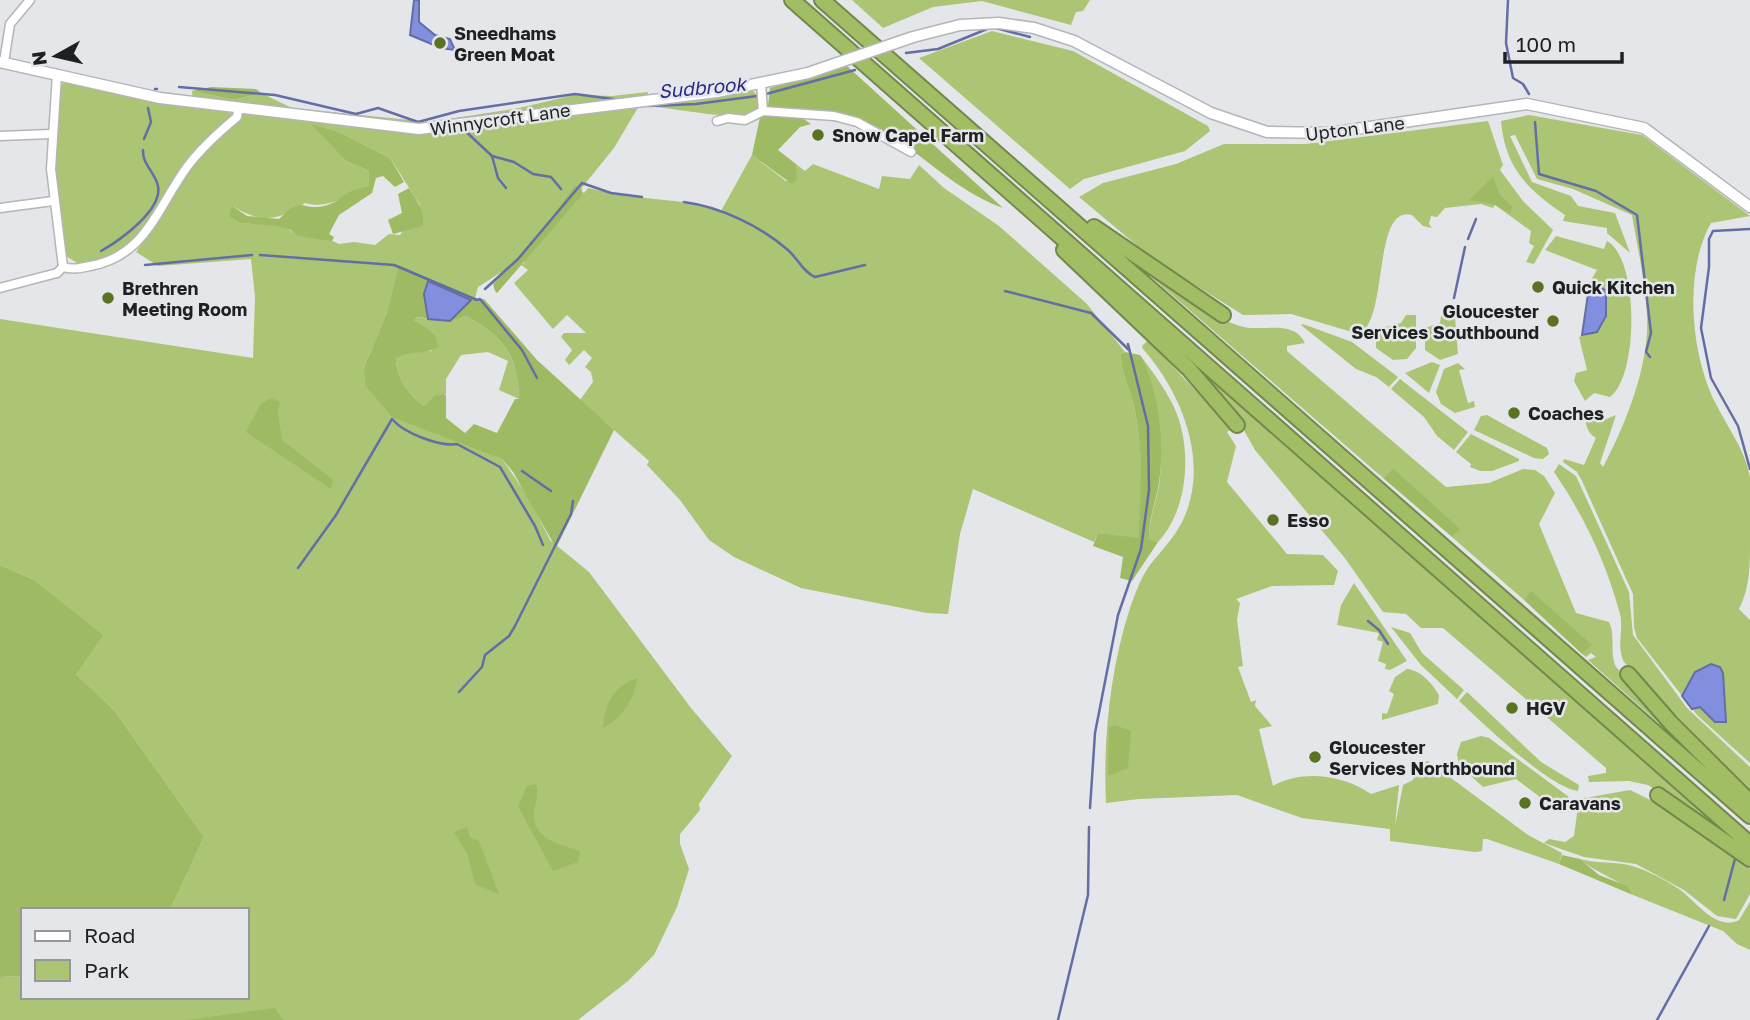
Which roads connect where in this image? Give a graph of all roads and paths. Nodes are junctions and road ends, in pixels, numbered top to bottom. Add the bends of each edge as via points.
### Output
1 (30, 0) edge
2 (792, 0) edge
3 (822, 0) edge
4 (913, 37) joint
5 (2, 62) edge
6 (57, 74) junction
7 (761, 84) junction
8 (239, 107) junction
9 (763, 111) junction
10 (718, 121) dead end
11 (51, 134) junction
12 (0, 136) edge
13 (911, 152) dead end
14 (1035, 187) junction
15 (53, 201) junction
16 (1023, 202) junction
17 (1750, 207) edge
18 (0, 208) edge
19 (63, 267) junction
20 (0, 288) edge
21 (1223, 315) dead end
22 (1237, 425) dead end
23 (1628, 674) dead end
24 (1657, 795) dead end
25 (1750, 802) edge
26 (1750, 816) edge
27 (1750, 844) edge
28 (1750, 859) edge

1 - 5 street via 9,24
2 - 16 highway
3 - 14 highway
4 - 7 street, Winnycroft Lane, bridge
4 - 17 street, Upton Lane via 960,24 1034,27 1074,41 1211,113 1267,132 1328,133 1527,104 1644,128
5 - 6 street, Winnycroft Lane
6 - 8 street, Winnycroft Lane via 160,98
6 - 11 street
7 - 8 street, Winnycroft Lane via 428,129
7 - 9 street
8 - 19 street via 237,117 189,164 126,254 98,265
9 - 10 street via 745,120
9 - 13 street via 845,118
11 - 12 street
11 - 15 street
14 - 21 highway
14 - 26 highway
15 - 18 street
15 - 19 street
16 - 22 highway via 1057,244 1188,369
16 - 27 highway
19 - 20 street
23 - 25 highway
24 - 28 highway

